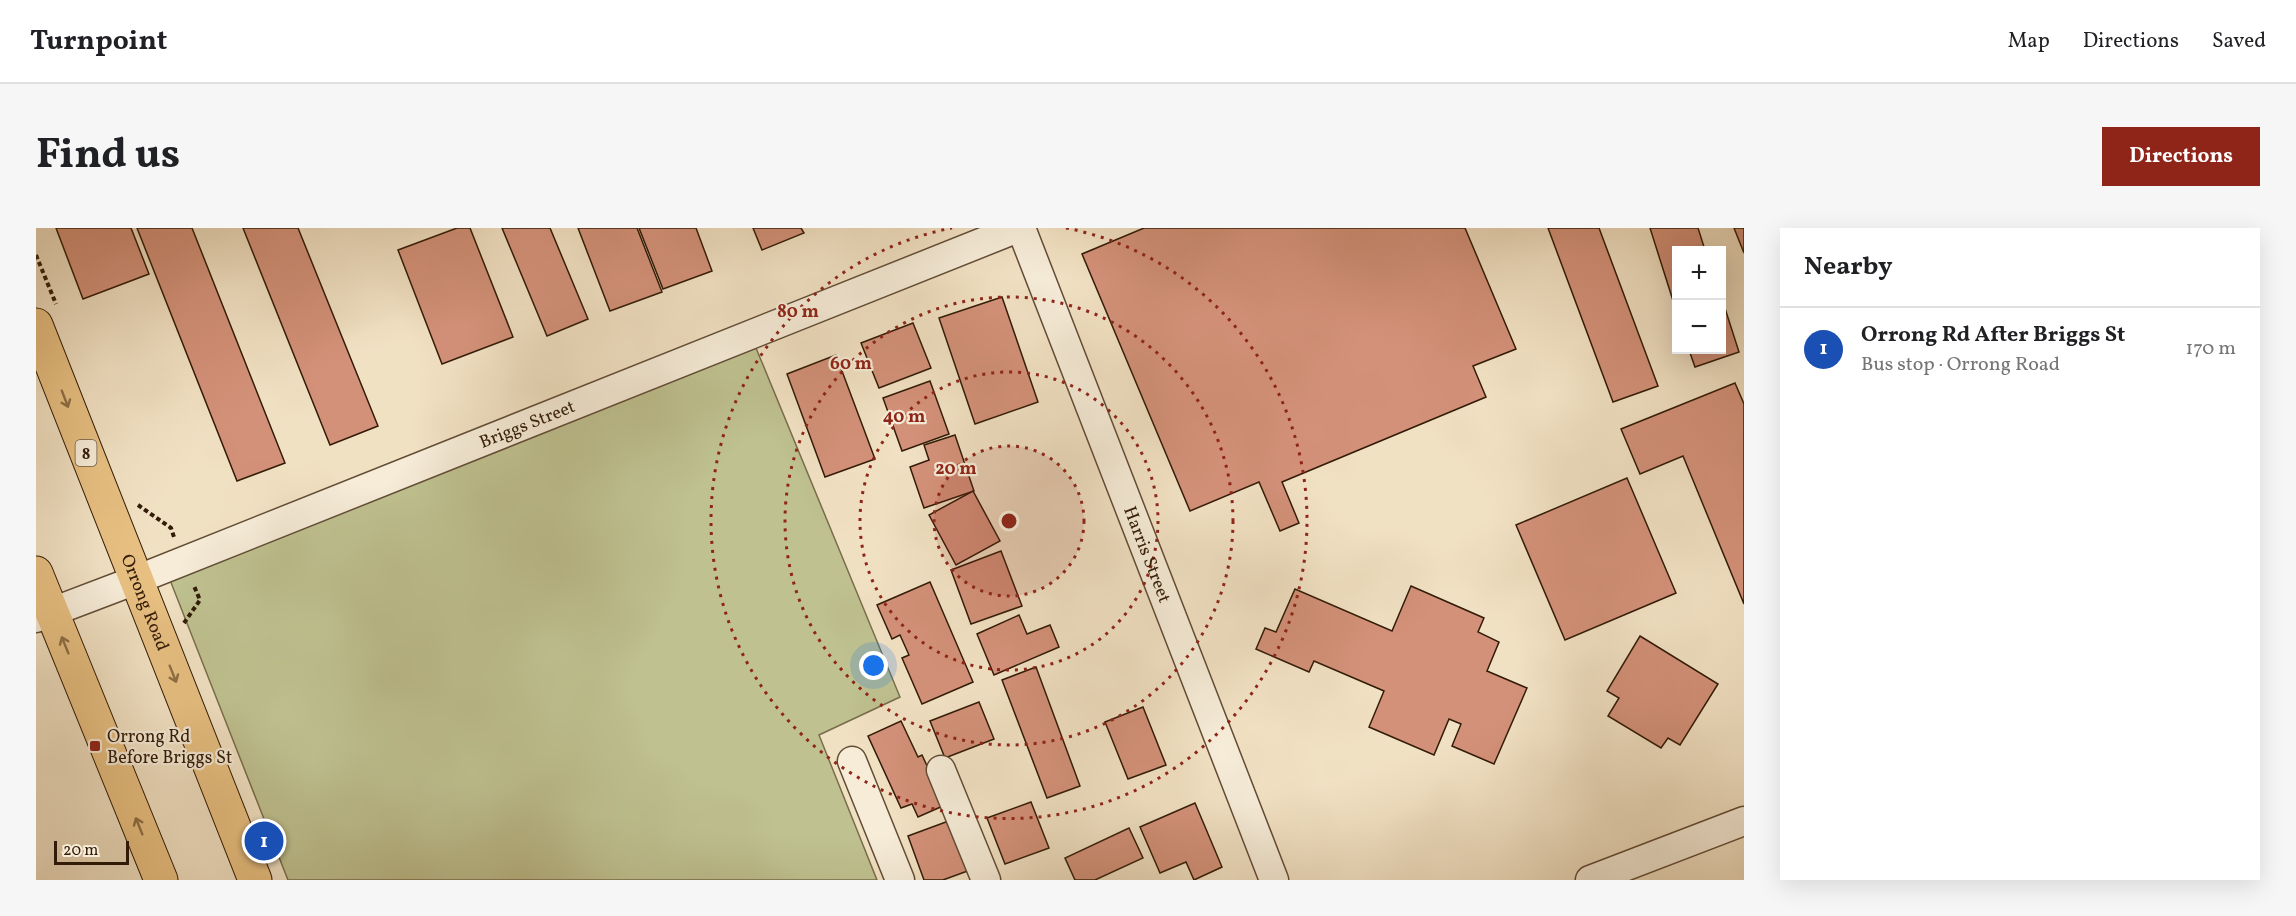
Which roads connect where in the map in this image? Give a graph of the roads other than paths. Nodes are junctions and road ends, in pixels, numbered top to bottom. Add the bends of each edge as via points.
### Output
1 (1020, 228) edge
2 (36, 325) edge
3 (36, 573) edge
4 (136, 580) junction
5 (44, 614) edge
6 (852, 761) dead end
7 (941, 770) dead end
8 (1744, 820) edge
9 (161, 880) edge
10 (255, 880) edge
11 (900, 880) edge
12 (986, 880) edge
13 (1274, 880) edge
14 (1590, 880) edge

1 - 4 street, Briggs Street
1 - 13 street, Harris Street
2 -> 4 highway, Orrong Road / 8
3 - 5 highway
4 - 5 street, Briggs Street
4 -> 10 highway, Orrong Road / 8
9 -> 5 highway
6 - 11 street
7 - 12 street
8 - 14 street

